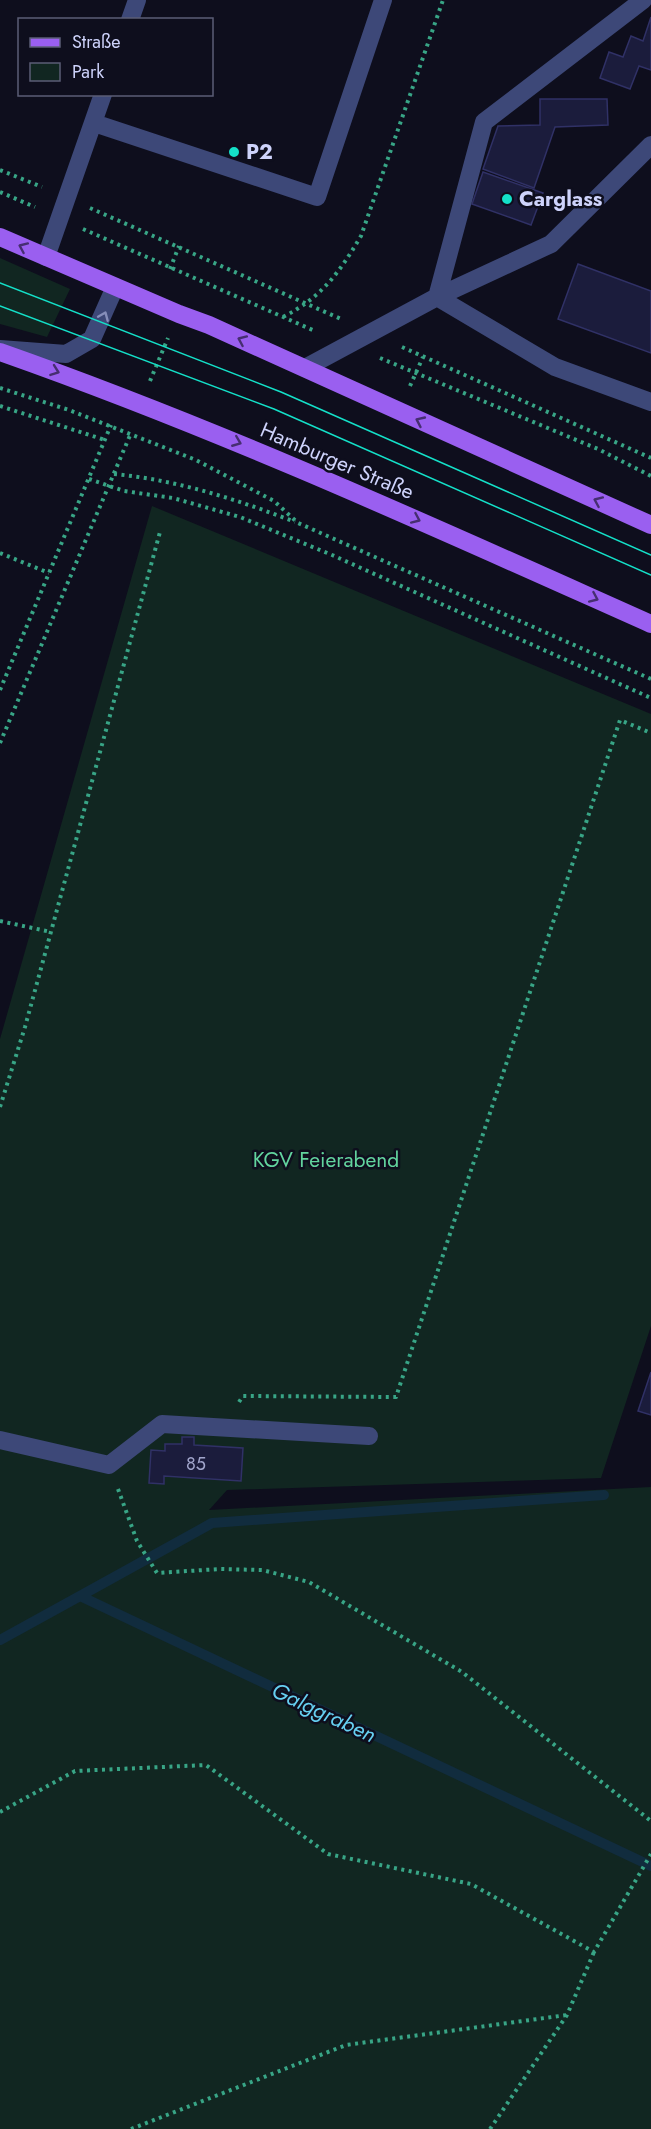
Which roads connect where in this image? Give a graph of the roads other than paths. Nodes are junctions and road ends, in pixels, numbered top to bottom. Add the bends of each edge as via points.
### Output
1 (136, 0) edge
2 (383, 0) edge
3 (643, 0) edge
4 (131, 18) edge
5 (103, 96) edge
6 (94, 123) junction
7 (651, 145) edge
8 (0, 237) edge
9 (46, 257) junction
10 (115, 287) junction
11 (437, 297) junction
12 (0, 350) edge
13 (305, 368) junction
14 (651, 402) edge
15 (651, 525) edge
16 (651, 624) edge
17 (369, 1436) dead end
18 (0, 1440) edge

1 - 4 street
2 - 6 street via 317,197
3 - 11 street via 484,123
5 - 6 street
6 - 9 street
7 - 11 street via 551,244
9 -> 8 main road
9 - 10 main road
12 -> 10 street, Hamburger Straße via 66,354 92,339
13 -> 10 main road
11 - 13 street
11 - 14 street via 555,367
12 -> 16 main road, Hamburger Straße via 294,466
15 -> 13 main road
17 - 18 street via 162,1424 109,1465

